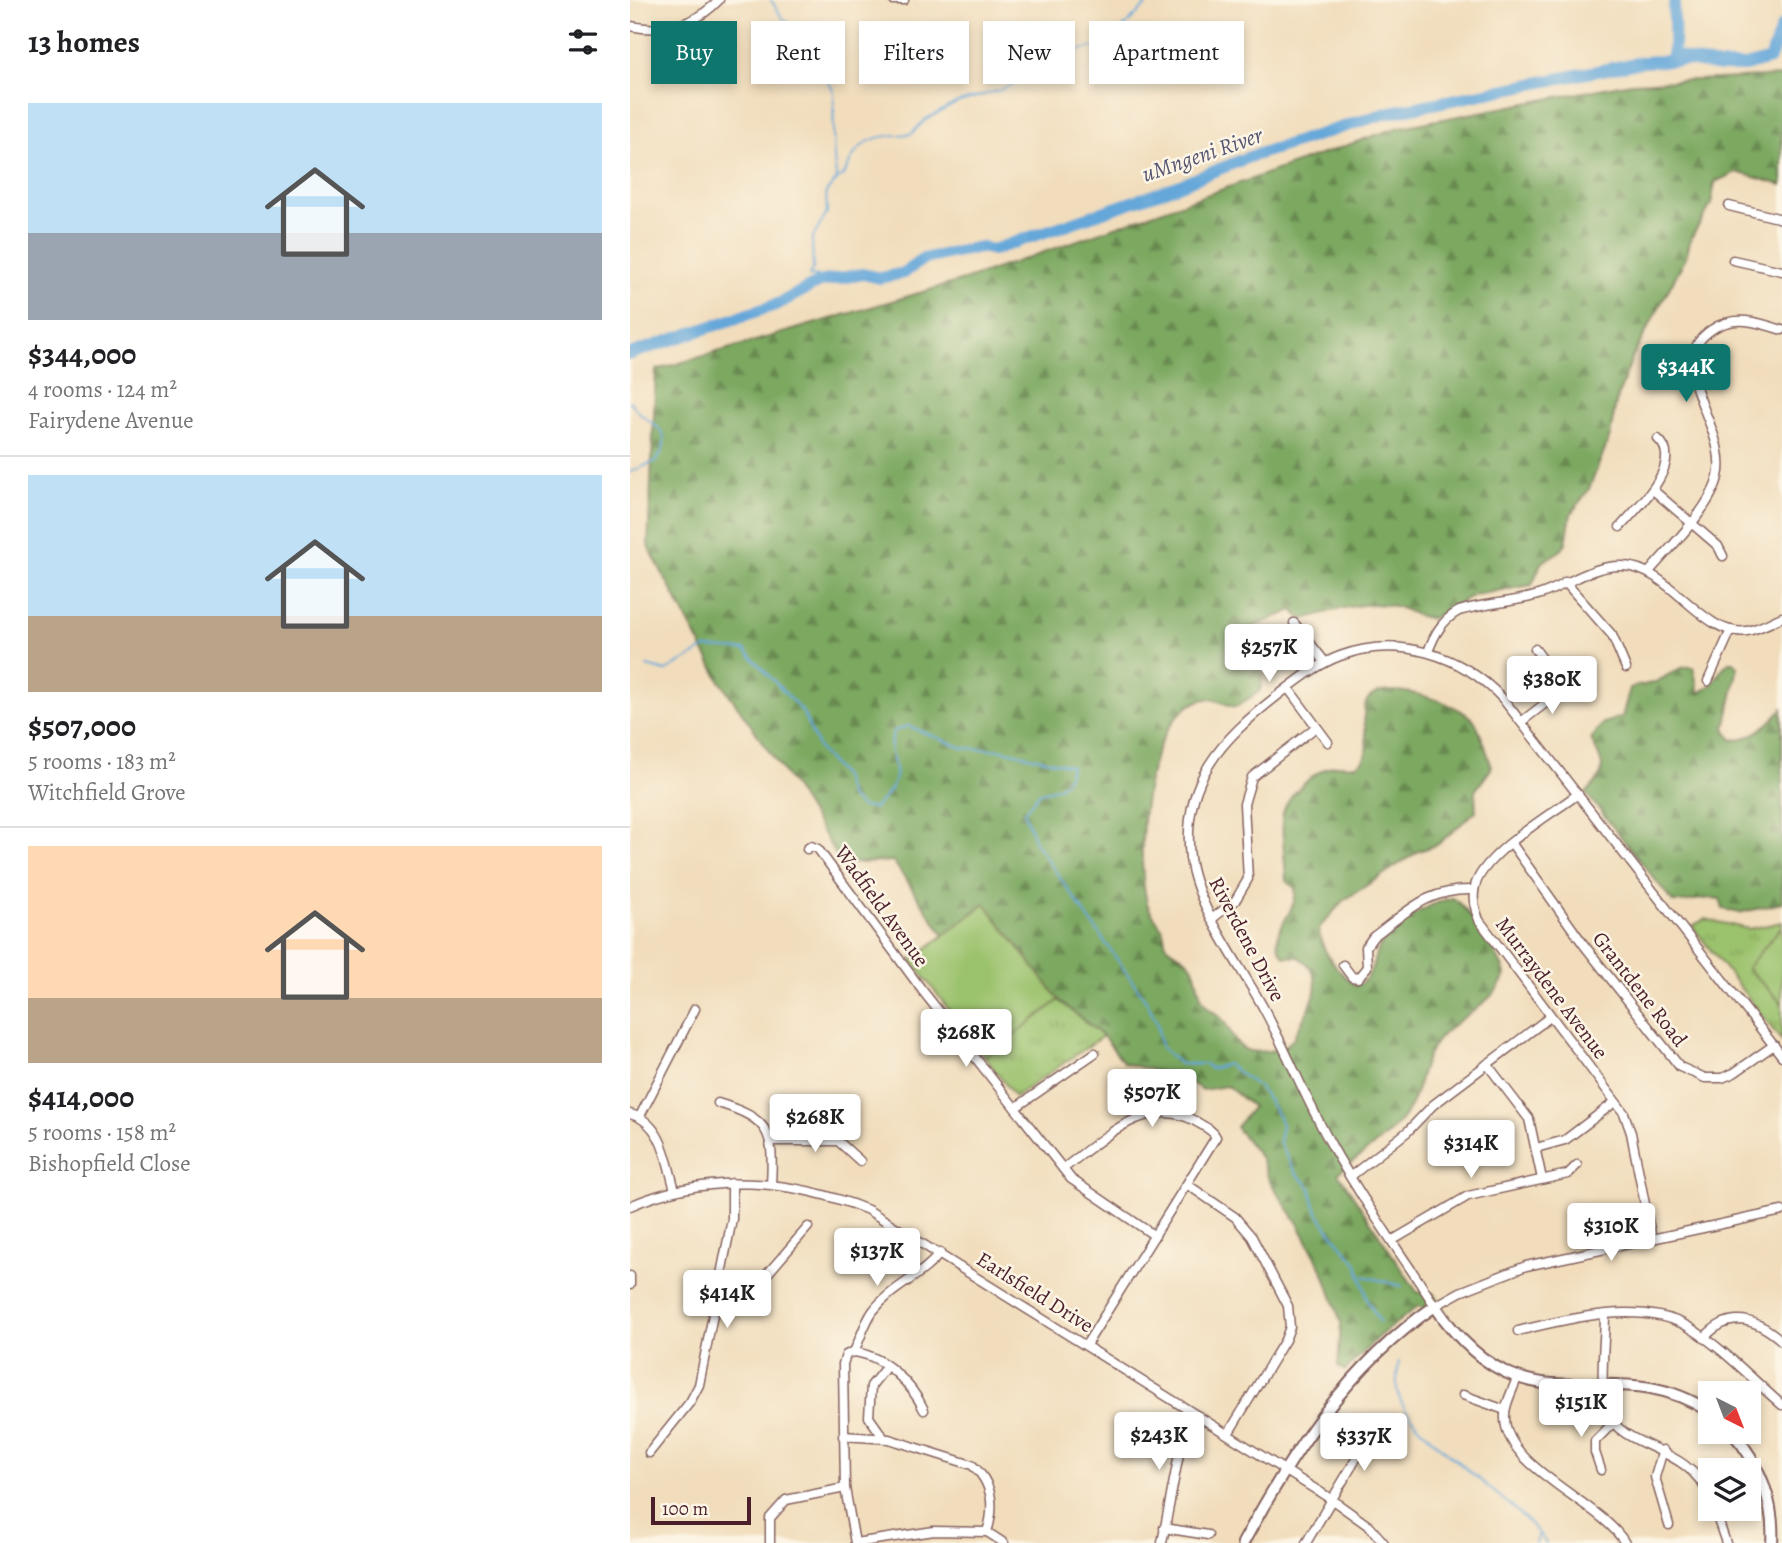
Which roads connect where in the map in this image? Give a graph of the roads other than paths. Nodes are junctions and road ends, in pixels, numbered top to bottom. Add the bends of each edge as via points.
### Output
1 (719, 0) edge
2 (892, 0) edge
3 (904, 0) edge
4 (630, 26) edge
5 (1729, 206) dead end
6 (1782, 219) edge
7 (1733, 260) dead end
8 (1782, 271) edge
9 (1782, 330) edge
10 (1658, 439) dead end
11 (1653, 490) junction
12 (1690, 522) junction
13 (1620, 527) dead end
14 (1723, 556) dead end
15 (1649, 572) junction
16 (1565, 582) junction
17 (1782, 617) edge
18 (1294, 622) dead end
19 (1731, 630) junction
20 (1535, 649) dead end
21 (1428, 652) junction
22 (1325, 662) junction
23 (1626, 668) dead end
24 (1708, 681) dead end
25 (1288, 688) junction
26 (1521, 722) junction
27 (1316, 727) junction
28 (1328, 742) dead end
29 (1578, 794) junction
30 (1512, 844) junction
31 (807, 849) dead end
32 (1474, 890) junction
33 (1213, 918) junction
34 (1343, 965) dead end
35 (695, 1009) dead end
36 (1550, 1017) junction
37 (1774, 1045) junction
38 (1095, 1054) dead end
39 (1782, 1056) edge
40 (1487, 1064) junction
41 (1615, 1102) junction
42 (718, 1103) dead end
43 (1015, 1108) junction
44 (630, 1114) edge
45 (640, 1116) junction
46 (772, 1141) junction
47 (1536, 1148) junction
48 (860, 1161) dead end
49 (1577, 1165) dead end
50 (1064, 1168) junction
51 (1351, 1176) junction
52 (1542, 1179) junction
53 (732, 1183) junction
54 (771, 1184) junction
55 (1188, 1185) junction
56 (674, 1191) junction
57 (630, 1206) edge
58 (1782, 1211) edge
59 (808, 1227) dead end
60 (1155, 1236) junction
61 (1393, 1240) junction
62 (1652, 1240) junction
63 (940, 1253) junction
64 (630, 1276) edge
65 (630, 1285) edge
66 (717, 1306) junction
67 (1435, 1306) junction
68 (1605, 1315) junction
69 (1518, 1331) dead end
70 (1704, 1338) junction
71 (1782, 1341) edge
72 (1086, 1345) junction
73 (854, 1352) junction
74 (886, 1367) junction
75 (1517, 1378) junction
76 (1605, 1386) junction
77 (1463, 1395) dead end
78 (1782, 1405) edge
79 (1698, 1406) edge
80 (924, 1410) dead end
81 (1505, 1410) junction
82 (1199, 1416) junction
83 (1613, 1423) junction
84 (1372, 1432) dead end
85 (1227, 1434) junction
86 (844, 1436) junction
87 (883, 1437) junction
88 (1743, 1444) edge
89 (1663, 1450) junction
90 (649, 1452) dead end
91 (1601, 1469) dead end
92 (1283, 1471) junction
93 (1698, 1480) edge
94 (845, 1488) junction
95 (1331, 1499) junction
96 (1718, 1521) edge
97 (1669, 1525) dead end
98 (1164, 1528) junction
99 (987, 1532) junction
100 (1208, 1535) dead end
101 (770, 1543) edge
102 (855, 1543) edge
103 (1004, 1543) edge
104 (1161, 1543) edge
105 (1243, 1543) edge
106 (1306, 1543) edge
107 (1384, 1543) edge
108 (1625, 1543) edge
109 (1726, 1543) edge
110 (1772, 1543) edge

1 - 4 street via 704,15 677,26
2 - 3 street
5 - 6 street
7 - 8 street
9 - 12 street via 1753,320 1735,320 1707,332 1693,351 1695,388 1718,440 1720,466 1714,490
10 - 11 street via 1665,454
11 - 12 street
11 - 13 street
12 - 14 street
12 - 15 street
15 - 16 street via 1606,567
15 - 19 street
16 - 21 street via 1524,599 1459,611 1436,632
16 - 23 street via 1612,635
17 - 19 street via 1750,631
18 - 22 street
19 - 24 street
20 - 26 street via 1567,691
21 - 22 street, Riverdene Drive via 1367,649
21 - 26 street, Riverdene Drive via 1484,680
22 - 25 street, Riverdene Drive
25 - 27 street
25 - 33 street, Riverdene Drive via 1233,732 1199,783 1189,827 1190,857
26 - 29 street, Riverdene Drive
27 - 28 street
27 - 33 street via 1252,777 1244,804 1248,879 1235,901
29 - 30 street
29 - 37 street, Riverdene Drive
30 - 32 street via 1486,865
30 - 37 street, Grantdene Road via 1680,1067 1705,1079 1723,1078
31 - 43 street, Wadfield Avenue via 818,849
32 - 34 street via 1431,895 1373,937 1366,947 1367,967 1359,978 1352,977
32 - 36 street, Murraydene Avenue via 1479,920
33 - 51 street, Riverdene Drive
35 - 45 street
36 - 40 street
36 - 41 street, Murraydene Avenue
37 - 39 street, Riverdene Drive
38 - 43 street
40 - 47 street via 1529,1119
40 - 51 street
41 - 47 street via 1565,1140
41 - 62 street, Murraydene Avenue via 1631,1133
42 - 46 street via 750,1114
43 - 50 street, Wadfield Avenue
44 - 45 street
45 - 56 street via 661,1141
46 - 48 street via 838,1141
46 - 54 street
47 - 52 street
49 - 52 street via 1568,1174
50 - 55 street via 1118,1129 1161,1112 1187,1116 1216,1135
50 - 60 street, Wadfield Avenue via 1080,1187
51 - 61 street, Riverdene Drive
52 - 61 street via 1454,1201
53 - 54 street, Earlsfield Drive
53 - 56 street, Earlsfield Drive
53 - 66 street via 732,1219
54 - 63 street, Earlsfield Drive via 815,1192 867,1210
55 - 60 street
55 - 85 street via 1245,1226 1290,1314 1285,1340
56 - 57 street, Earlsfield Drive
58 - 62 street
59 - 66 street via 743,1302
60 - 72 street
61 - 67 street, Riverdene Drive
62 - 67 street via 1526,1266
63 - 72 street, Earlsfield Drive
63 - 73 street via 928,1270 916,1273 873,1311
64 - 65 street
66 - 90 street via 699,1385
67 - 75 street via 1479,1357
67 - 92 street via 1372,1356 1319,1418
68 - 69 street
68 - 70 street via 1659,1316
68 - 76 street
70 - 71 street via 1714,1327 1741,1319 1755,1322
70 - 78 street
72 - 82 street, Earlsfield Drive
73 - 74 street via 872,1356
73 - 86 street via 843,1364
74 - 80 street via 913,1388
74 - 87 street via 872,1386 869,1416
75 - 76 street via 1553,1386
75 - 81 street
76 - 79 street via 1664,1390
76 - 83 street
77 - 81 street
81 - 108 street via 1508,1437 1519,1452 1611,1525
82 - 85 street, Earlsfield Drive
82 - 98 street via 1179,1454
83 - 89 street via 1627,1435
83 - 91 street via 1595,1441
84 - 95 street
85 - 92 street, Earlsfield Drive
86 - 87 street
86 - 94 street
87 - 99 street via 963,1460 980,1472 992,1499
88 - 110 street via 1763,1481
89 - 93 street
89 - 97 street via 1655,1477
92 - 95 street, Earlsfield Drive
92 - 105 street
94 - 101 street via 786,1500 769,1518
94 - 102 street
95 - 106 street
95 - 107 street, Earlsfield Drive
96 - 109 street
98 - 100 street
98 - 104 street
99 - 102 street via 934,1531
99 - 103 street

